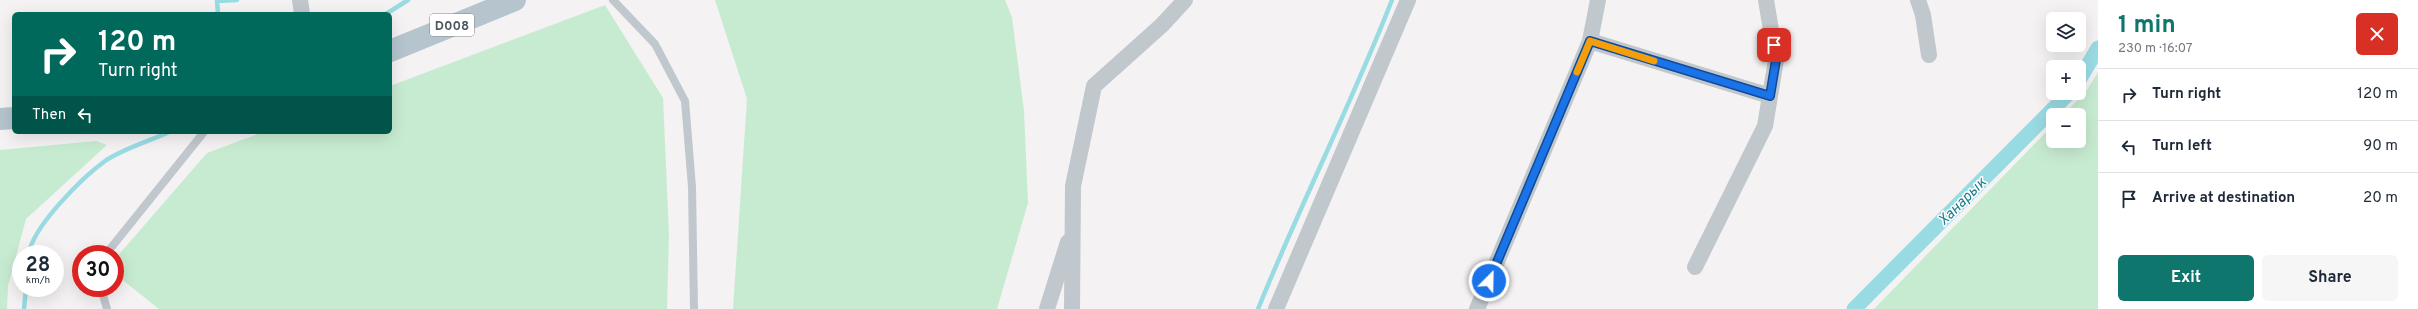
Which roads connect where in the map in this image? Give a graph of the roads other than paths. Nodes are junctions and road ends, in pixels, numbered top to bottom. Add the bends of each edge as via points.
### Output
1 (515, 0) edge
2 (613, 0) edge
3 (1185, 0) edge
4 (1408, 0) edge
5 (1598, 0) edge
6 (1766, 0) edge
7 (1918, 0) edge
8 (1590, 41) junction
9 (392, 50) edge
10 (1929, 55) dead end
11 (1770, 96) junction
12 (12, 118) edge
13 (0, 119) edge
14 (202, 134) edge
15 (1074, 225) junction
16 (113, 245) edge
17 (1695, 267) dead end
18 (104, 297) edge
19 (107, 309) edge
20 (694, 309) edge
21 (1047, 309) edge
22 (1072, 309) edge
23 (1276, 309) edge
24 (1477, 309) edge

1 - 9 main road, D008
2 - 20 lane via 655,44 685,101 692,187
3 - 15 street via 1162,25 1094,86 1073,186
4 - 23 street
5 - 8 street
6 - 11 street via 1776,60
7 - 10 street
8 - 11 street
8 - 24 street
11 - 17 street via 1765,126
12 - 13 main road
14 - 16 lane
15 - 21 street
15 - 22 street
18 - 19 lane

